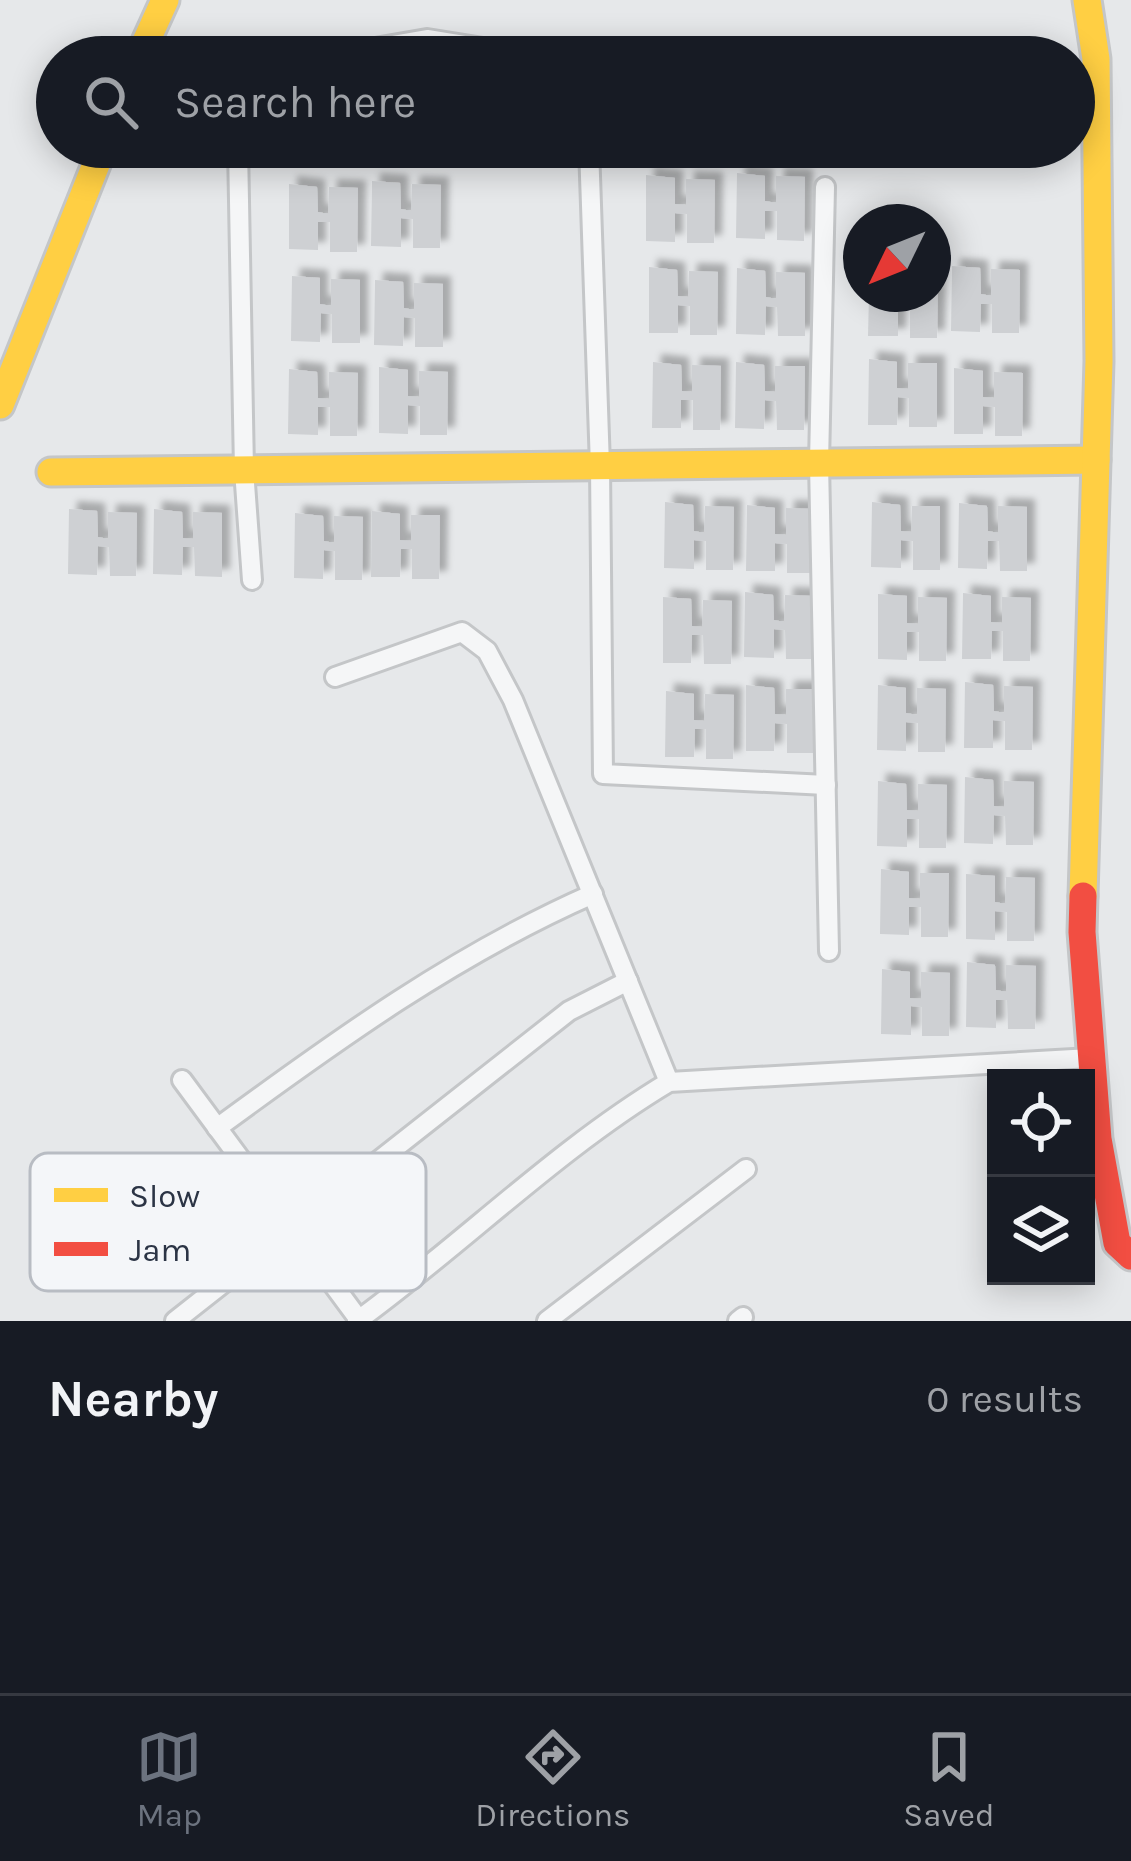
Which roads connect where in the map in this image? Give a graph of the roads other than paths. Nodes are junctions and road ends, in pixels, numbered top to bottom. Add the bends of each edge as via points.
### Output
1 (164, 0) edge
2 (1087, 0) edge
3 (148, 36) edge
4 (1092, 36) edge
5 (1095, 52) edge
6 (95, 168) edge
7 (238, 168) edge
8 (590, 168) edge
9 (825, 187) dead end
10 (0, 405) edge
11 (1096, 460) junction
12 (819, 463) junction
13 (600, 466) junction
14 (244, 470) junction
15 (51, 472) dead end
16 (252, 580) dead end
17 (335, 677) dead end
18 (826, 785) junction
19 (592, 894) junction
20 (830, 951) dead end
21 (628, 981) junction
22 (1091, 1058) junction
23 (182, 1080) dead end
24 (669, 1082) junction
25 (217, 1128) junction
26 (236, 1153) edge
27 (388, 1153) edge
28 (746, 1169) dead end
29 (1131, 1256) edge
30 (426, 1269) edge
31 (213, 1291) edge
32 (338, 1291) edge
33 (398, 1291) edge
34 (359, 1320) edge
35 (175, 1321) edge
36 (547, 1321) edge

1 - 3 street
2 - 4 street
5 - 11 street
6 - 10 street
7 - 14 street
8 - 13 street
9 - 12 street
11 - 12 street
11 - 22 street via 1082,932
12 - 13 street
12 - 18 street
13 - 14 street
13 - 18 street via 603,775
14 - 15 street
14 - 16 street
17 - 19 street via 462,632 487,651
18 - 20 street
19 - 21 street
19 - 25 street via 513,929
21 - 24 street
21 - 27 street via 569,1011
22 - 24 street
22 - 29 street via 1117,1244
23 - 25 street
24 - 30 street via 616,1114
25 - 26 street
28 - 36 street
31 - 35 street
32 - 34 street
33 - 34 street

